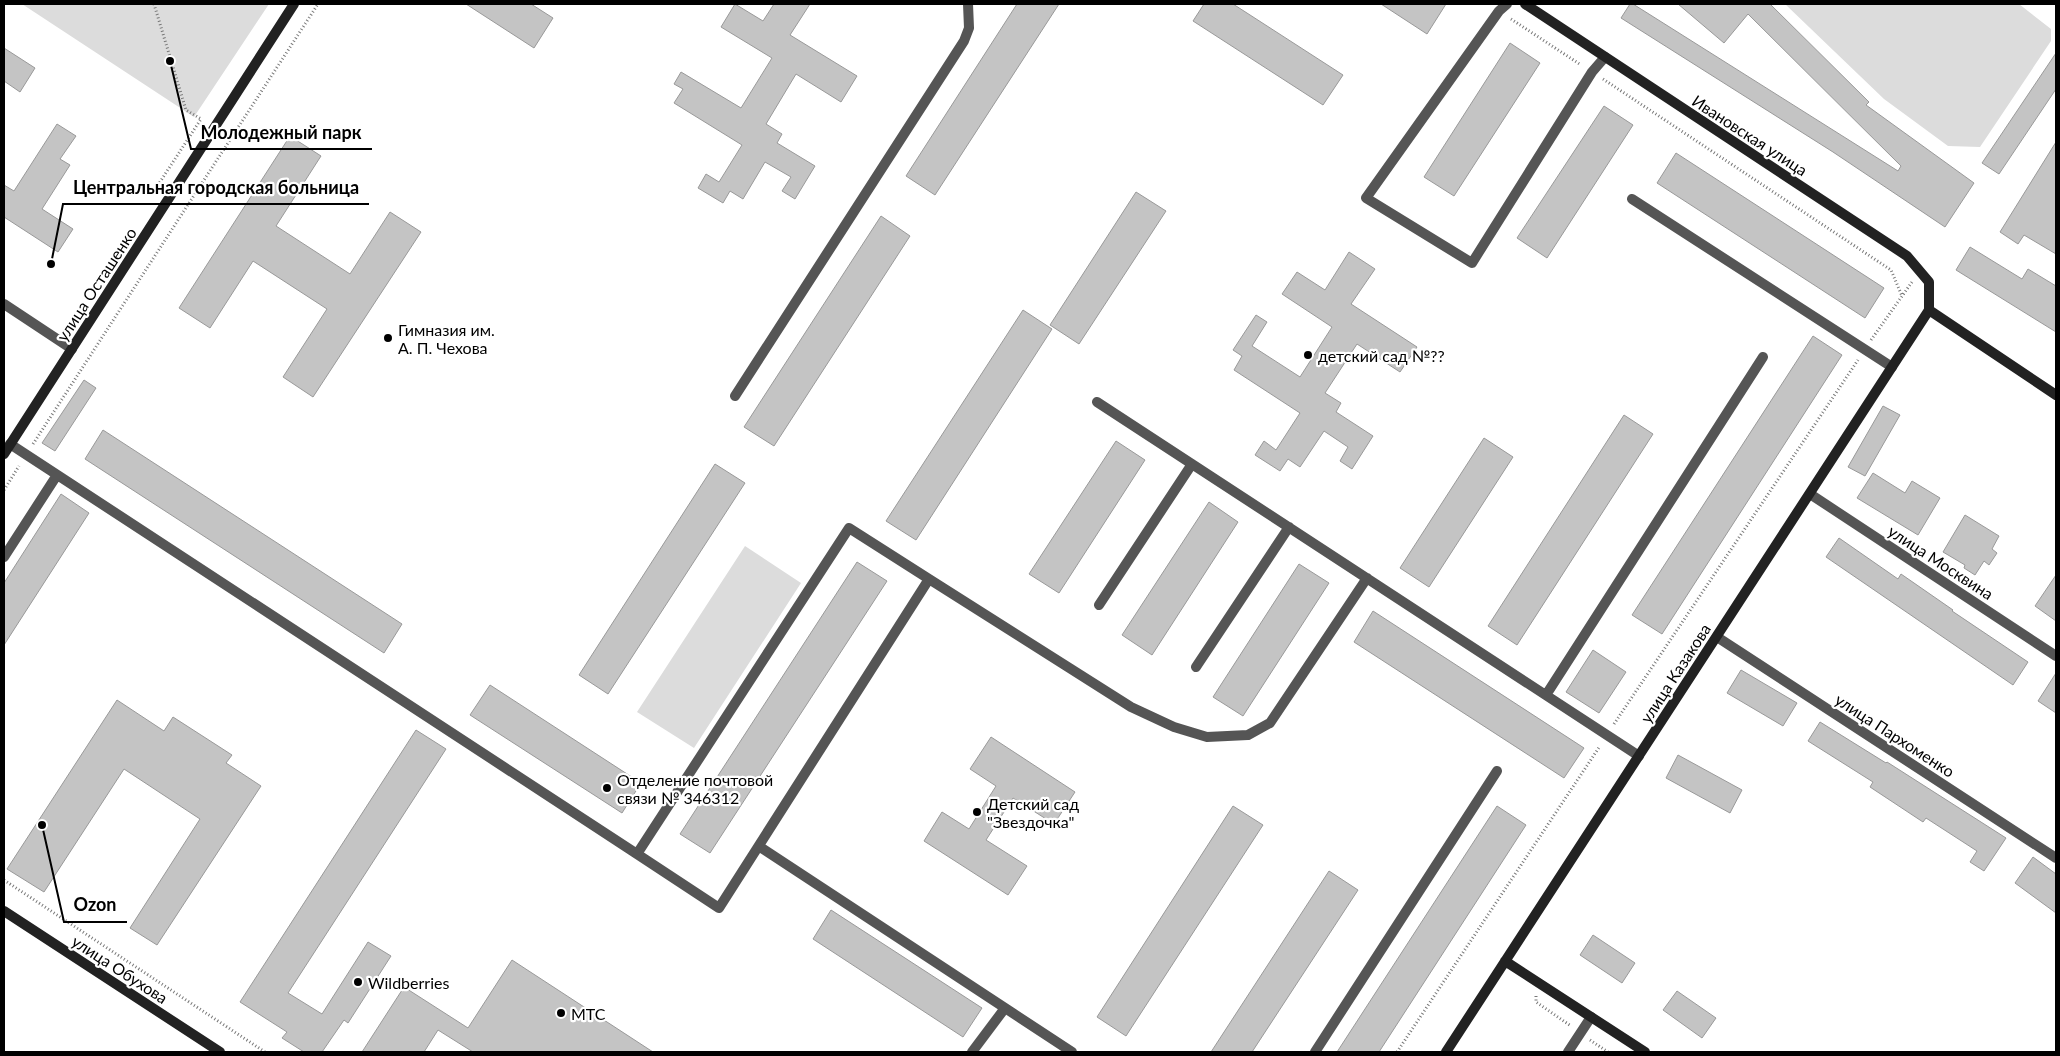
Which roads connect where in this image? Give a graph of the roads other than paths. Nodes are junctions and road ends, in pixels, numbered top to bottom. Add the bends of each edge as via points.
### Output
1 (294, 4) edge
2 (968, 4) edge
3 (1525, 4) edge
4 (1503, 7) edge
5 (1605, 57) junction
6 (1632, 199) dead end
7 (4, 304) edge
8 (1929, 310) junction
9 (72, 349) junction
10 (1763, 357) dead end
11 (1892, 367) junction
12 (2056, 395) edge
13 (735, 396) dead end
14 (1097, 402) dead end
15 (10, 444) junction
16 (4, 454) edge
17 (1192, 464) junction
18 (57, 475) junction
19 (1810, 494) junction
20 (1288, 527) junction
21 (4, 557) edge
22 (1367, 578) junction
23 (929, 579) junction
24 (1099, 604) dead end
25 (1716, 637) junction
26 (2056, 656) edge
27 (1196, 667) dead end
28 (1546, 695) junction
29 (1639, 756) junction
30 (1497, 771) dead end
31 (760, 846) junction
32 (637, 854) junction
33 (2056, 858) edge
34 (4, 911) edge
35 (1505, 961) junction
36 (1005, 1008) junction
37 (1591, 1017) junction
38 (220, 1052) edge
39 (972, 1052) edge
40 (1072, 1052) edge
41 (1315, 1052) edge
42 (1446, 1052) edge
43 (1568, 1052) edge
44 (1645, 1052) edge

1 - 9 street, улица Осташенко
2 - 13 street via 969,28 964,41
3 - 5 street, Ивановская улица
4 - 5 street via 1366,198 1472,263 1592,72
5 - 8 street, Ивановская улица via 1907,256 1929,282
6 - 11 street
7 - 9 street
8 - 11 street, улица Казакова
8 - 12 street
9 - 15 street, улица Осташенко
10 - 28 street
11 - 19 street, улица Казакова
14 - 17 street
15 - 16 street, улица Осташенко
15 - 18 street
17 - 20 street
17 - 24 street
18 - 21 street
18 - 32 street
19 - 25 street, улица Казакова
19 - 26 street, улица Москвина
20 - 22 street
20 - 27 street
22 - 23 street via 1270,724 1248,736 1207,737 1131,707
22 - 28 street
23 - 31 street
23 - 32 street via 849,528
25 - 29 street, улица Казакова
25 - 33 street, улица Пархоменко
28 - 29 street
29 - 35 street, улица Казакова
30 - 41 street
31 - 32 street via 719,908
31 - 36 street
34 - 38 street, улица Обухова
35 - 37 street
35 - 42 street, улица Казакова
36 - 39 street
36 - 40 street
37 - 43 street
37 - 44 street

